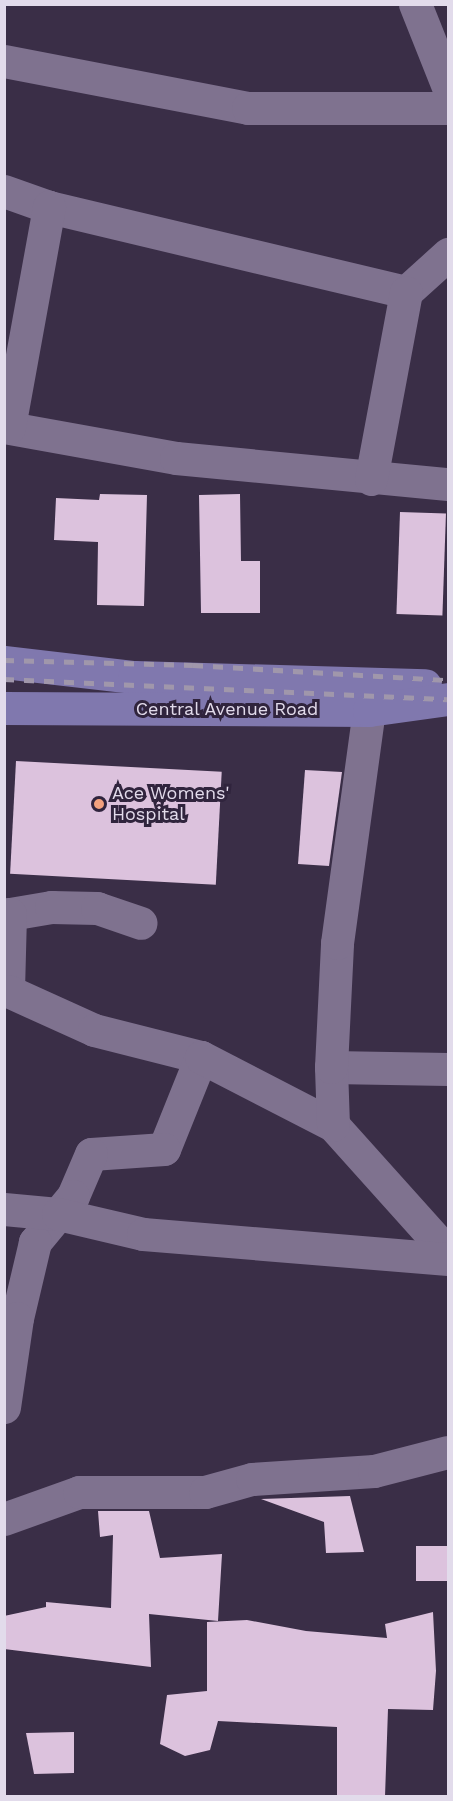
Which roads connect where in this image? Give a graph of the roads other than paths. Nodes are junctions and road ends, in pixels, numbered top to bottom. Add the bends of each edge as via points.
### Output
1 (415, 4) edge
2 (4, 61) edge
3 (448, 87) edge
4 (448, 108) edge
5 (4, 191) edge
6 (49, 207) junction
7 (448, 254) edge
8 (406, 292) junction
9 (7, 427) edge
10 (371, 479) junction
11 (448, 484) edge
12 (4, 662) edge
13 (448, 686) edge
14 (448, 699) edge
15 (4, 708) edge
16 (369, 710) junction
17 (8, 914) edge
18 (141, 923) dead end
19 (201, 1057) junction
20 (331, 1067) junction
21 (448, 1069) edge
22 (333, 1125) junction
23 (4, 1209) edge
24 (58, 1214) junction
25 (448, 1253) edge
26 (448, 1259) edge
27 (4, 1407) edge
28 (448, 1452) edge
29 (4, 1519) edge

1 - 3 street
2 - 4 street via 248,108
5 - 6 street
6 - 8 street
6 - 9 street
7 - 8 street
8 - 10 street
9 - 10 street via 176,458
10 - 11 street
12 - 13 main road via 134,677
14 - 16 main road, Central Avenue Road
15 - 16 main road, Central Avenue Road
16 - 20 street via 337,943
17 - 18 street via 51,907 97,908
17 - 19 street via 8,991 94,1030
19 - 22 street
19 - 24 street via 164,1149 91,1154 73,1196
20 - 21 street
20 - 22 street
22 - 25 street
23 - 24 street
24 - 26 street via 143,1234
24 - 27 street via 35,1242 17,1318
28 - 29 street via 374,1471 252,1479 205,1492 79,1492

